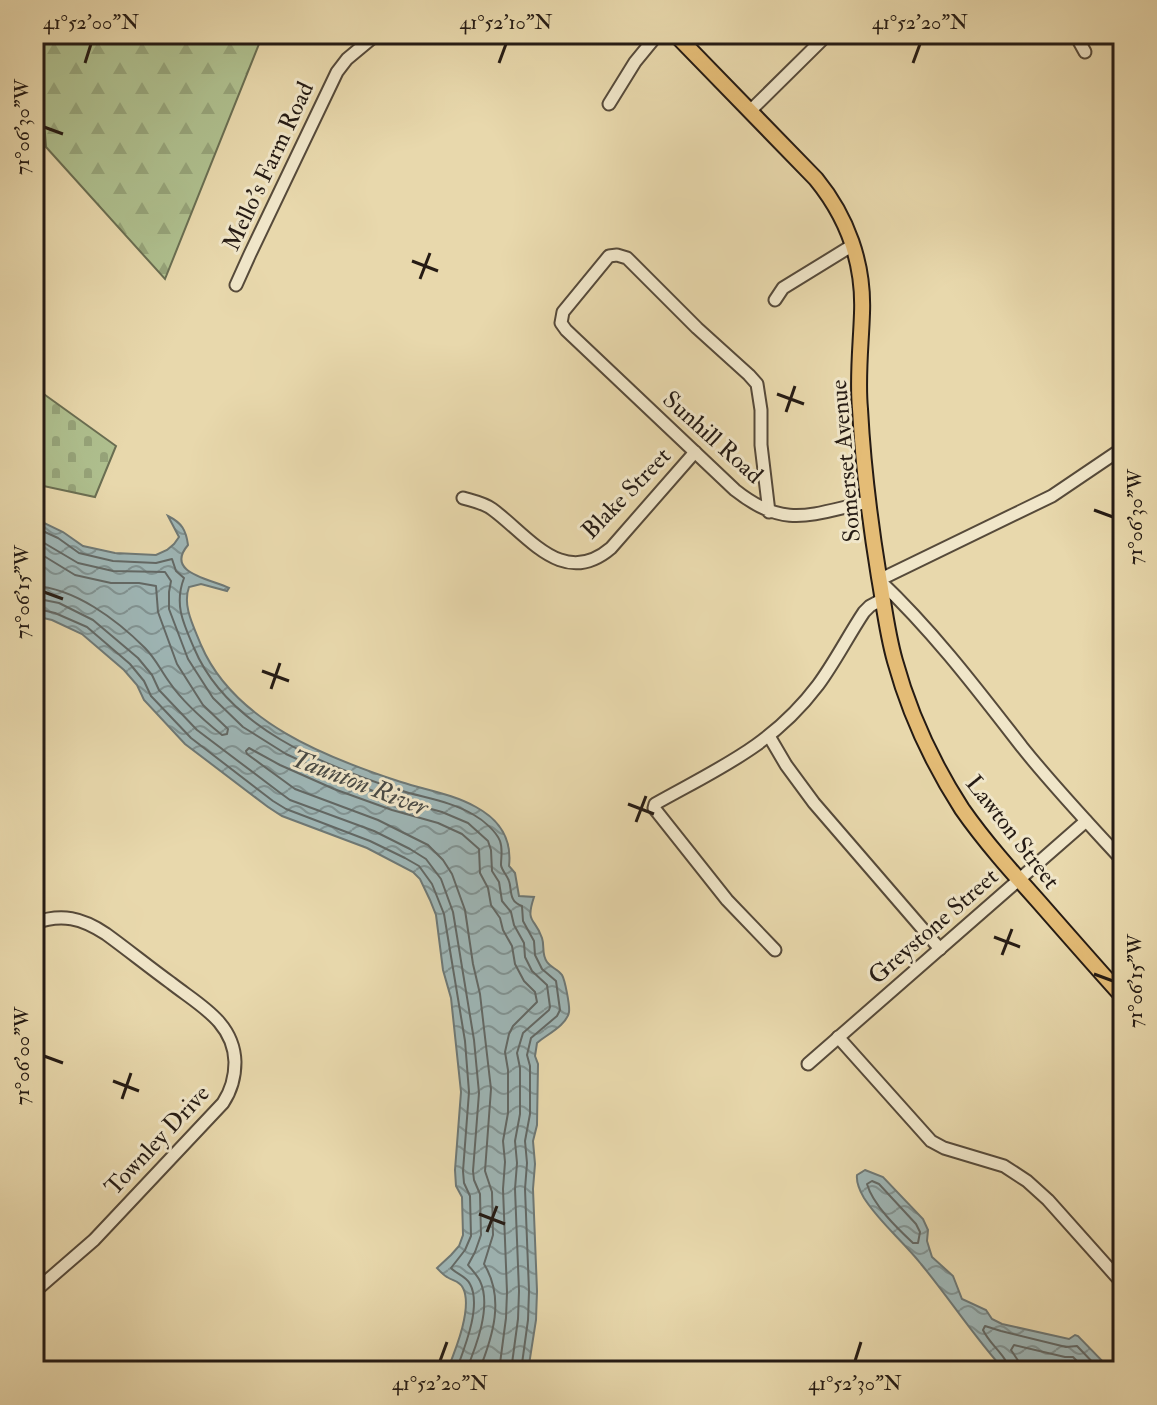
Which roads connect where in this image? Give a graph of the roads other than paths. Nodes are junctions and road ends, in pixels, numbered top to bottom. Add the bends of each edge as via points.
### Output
1 (377, 34) edge
2 (658, 34) edge
3 (675, 34) edge
4 (828, 34) edge
5 (1075, 34) edge
6 (1085, 52) dead end
7 (609, 104) dead end
8 (750, 111) junction
9 (853, 245) junction
10 (236, 285) dead end
11 (775, 300) dead end
12 (1123, 448) edge
13 (695, 452) junction
14 (463, 498) dead end
15 (868, 502) junction
16 (769, 512) junction
17 (879, 580) junction
18 (883, 599) junction
19 (769, 736) junction
20 (1086, 821) junction
21 (1123, 861) edge
22 (1019, 880) junction
23 (34, 923) edge
24 (940, 949) junction
25 (775, 950) dead end
26 (1123, 997) edge
27 (838, 1037) junction
28 (808, 1064) dead end
29 (1123, 1284) edge
30 (36, 1288) edge

1 - 10 street, Mello's Farm Road via 337,72
2 - 7 street
3 - 8 main road, Somerset Avenue
4 - 8 street
5 - 6 street
8 - 9 main road, Somerset Avenue via 826,191
9 - 11 street via 783,288
9 - 15 main road, Somerset Avenue via 862,288 859,395
12 - 17 street via 1052,496
13 - 14 street, Blake Street via 611,548 586,561 551,557 493,510
13 - 16 street, Sunhill Road via 735,490
13 - 16 street, Sunhill Road via 560,320 606,259 627,258 757,384
15 - 16 street, Sunhill Road via 813,514
15 - 17 main road, Somerset Avenue
17 - 18 main road, Lawton Street
17 - 20 street via 918,618
18 - 19 street via 864,612 817,686
18 - 22 main road, Lawton Street via 901,681 942,775
19 - 24 street via 814,803
19 - 25 street via 654,808 727,900
20 - 21 street
20 - 22 street, Greystone Street
22 - 24 street, Greystone Street
22 - 26 main road, Lawton Street
23 - 30 street, Townley Drive via 69,918 106,934 217,1018 231,1038 235,1064 223,1103 99,1234
24 - 27 street, Greystone Street
27 - 28 street, Greystone Street
27 - 29 street via 931,1141 1004,1166 1027,1181

